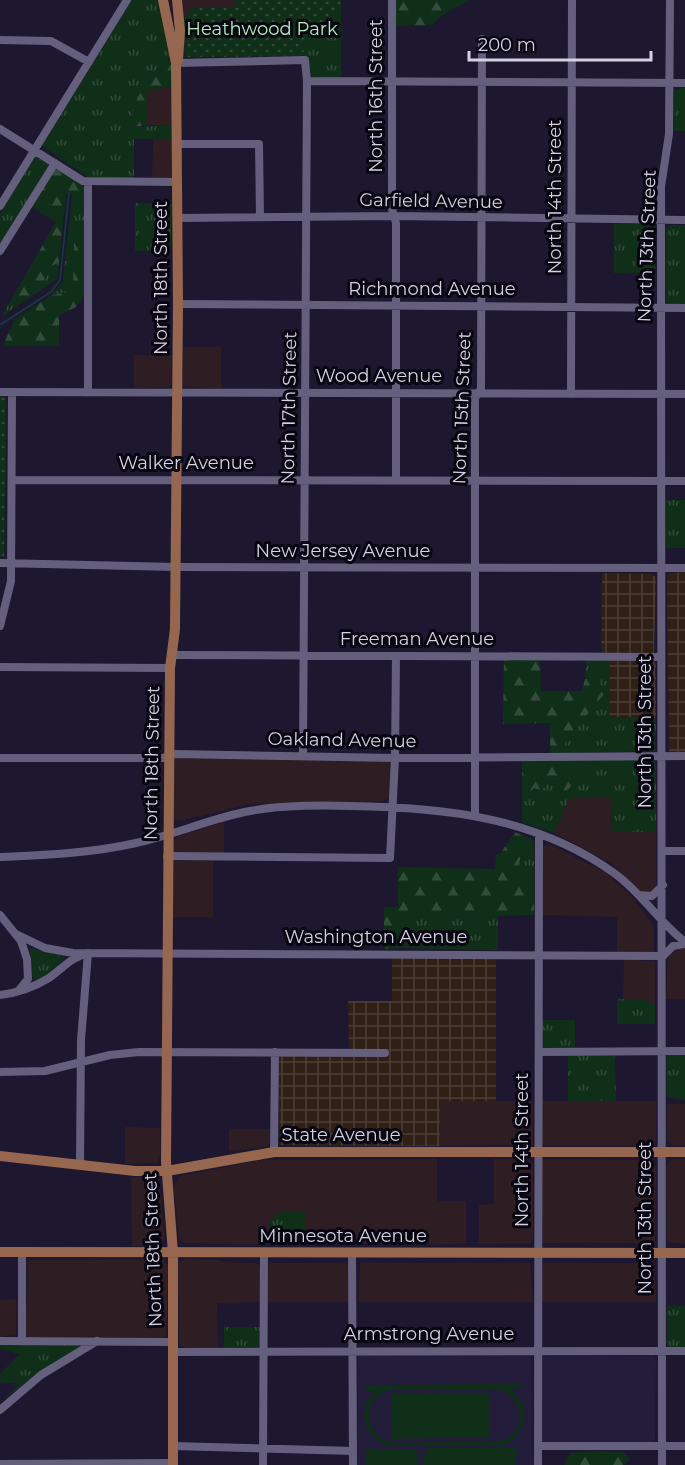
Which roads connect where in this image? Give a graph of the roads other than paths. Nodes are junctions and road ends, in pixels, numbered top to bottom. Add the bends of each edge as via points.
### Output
1 (127, 0) edge
2 (163, 0) edge
3 (177, 0) edge
4 (392, 0) edge
5 (572, 0) edge
6 (670, 0) edge
7 (482, 39) dead end
8 (0, 40) edge
9 (89, 62) junction
10 (176, 63) junction
11 (307, 81) junction
12 (392, 83) junction
13 (482, 83) junction
14 (573, 83) junction
15 (669, 83) junction
16 (685, 83) edge
17 (0, 129) edge
18 (177, 144) junction
19 (35, 151) junction
20 (55, 163) junction
21 (88, 182) junction
22 (178, 182) junction
23 (0, 206) edge
24 (393, 216) junction
25 (260, 217) junction
26 (177, 218) junction
27 (306, 218) junction
28 (482, 219) junction
29 (570, 220) junction
30 (661, 220) junction
31 (685, 220) edge
32 (0, 251) edge
33 (178, 303) junction
34 (307, 305) junction
35 (397, 306) junction
36 (481, 306) junction
37 (572, 307) junction
38 (661, 308) junction
39 (685, 308) edge
40 (12, 392) junction
41 (178, 392) junction
42 (0, 393) edge
43 (88, 393) junction
44 (305, 393) junction
45 (396, 393) junction
46 (478, 393) junction
47 (571, 394) junction
48 (685, 394) edge
49 (661, 395) junction
50 (396, 479) junction
51 (12, 480) junction
52 (177, 480) junction
53 (305, 480) junction
54 (475, 481) junction
55 (685, 481) edge
56 (662, 482) junction
57 (0, 563) edge
58 (11, 564) junction
59 (176, 567) junction
60 (304, 568) junction
61 (476, 568) junction
62 (685, 568) edge
63 (661, 569) junction
64 (0, 626) edge
65 (304, 654) junction
66 (172, 655) junction
67 (475, 655) junction
68 (396, 656) junction
69 (661, 657) junction
70 (0, 667) edge
71 (170, 668) junction
72 (168, 756) junction
73 (303, 756) junction
74 (661, 756) junction
75 (685, 756) edge
76 (476, 757) junction
77 (0, 758) edge
78 (395, 758) junction
79 (394, 806) junction
80 (475, 814) junction
81 (167, 834) junction
82 (539, 834) junction
83 (663, 851) junction
84 (685, 851) edge
85 (167, 856) junction
86 (0, 857) edge
87 (663, 885) junction
88 (639, 895) junction
89 (0, 915) edge
90 (663, 924) junction
91 (16, 934) junction
92 (685, 943) edge
93 (166, 952) junction
94 (88, 953) junction
95 (539, 955) junction
96 (663, 956) junction
97 (10, 994) junction
98 (0, 995) edge
99 (663, 1051) junction
100 (685, 1051) edge
101 (166, 1052) junction
102 (275, 1052) junction
103 (539, 1052) junction
104 (385, 1053) dead end
105 (81, 1063) junction
106 (0, 1072) edge
107 (274, 1152) junction
108 (537, 1152) junction
109 (662, 1152) junction
110 (685, 1152) edge
111 (0, 1156) edge
112 (80, 1165) junction
113 (166, 1171) junction
114 (0, 1252) edge
115 (22, 1252) junction
116 (264, 1252) junction
117 (173, 1253) junction
118 (352, 1253) junction
119 (538, 1253) junction
120 (662, 1253) junction
121 (685, 1253) edge
122 (22, 1340) junction
123 (98, 1340) junction
124 (0, 1341) edge
125 (173, 1347) junction
126 (352, 1351) junction
127 (538, 1351) junction
128 (662, 1351) junction
129 (685, 1351) edge
130 (264, 1352) junction
131 (0, 1410) edge
132 (173, 1446) junction
133 (538, 1446) junction
134 (662, 1446) junction
135 (685, 1446) edge
136 (263, 1448) junction
137 (353, 1451) junction
138 (0, 1464) edge
139 (173, 1464) edge
140 (263, 1465) edge
141 (353, 1465) edge
142 (538, 1465) edge
143 (663, 1465) edge

1 - 9 street
2 - 10 main road, North 18th Street
3 - 10 main road, North 18th Street via 180,49
4 - 12 street, North 16th Street
5 - 14 street, North 14th Street
6 - 15 street, North 13th Street
7 - 13 street, North 15th Street
8 - 9 street via 51,40
9 - 19 street
10 - 11 street, North 17th Street via 304,60
10 - 18 main road, North 18th Street
11 - 12 street
11 - 27 street, North 17th Street
12 - 13 street
12 - 24 street, North 16th Street
13 - 14 street
13 - 28 street, North 15th Street
14 - 15 street
14 - 29 street, North 14th Street
15 - 16 street
15 - 30 street, North 13th Street
17 - 19 street
18 - 22 main road, North 18th Street
18 - 25 street via 259,144
19 - 20 street
19 - 23 street
20 - 21 street
20 - 32 street
21 - 22 street
21 - 43 street
22 - 26 main road, North 18th Street
24 - 27 street, Garfield Avenue
24 - 28 street, Garfield Avenue
24 - 35 street, North 16th Street
25 - 26 street, Garfield Avenue
25 - 27 street, Garfield Avenue
26 - 33 main road, North 18th Street
27 - 34 street, North 17th Street
28 - 29 street, Garfield Avenue
28 - 36 street, North 15th Street
29 - 30 street, Garfield Avenue
29 - 37 street, North 14th Street
30 - 31 street, Garfield Avenue
30 - 38 street, North 13th Street
33 - 34 street, Richmond Avenue
33 - 41 main road, North 18th Street
34 - 35 street, Richmond Avenue
34 - 44 street, North 17th Street
35 - 36 street, Richmond Avenue
35 - 45 street, North 16th Street
36 - 37 street, Richmond Avenue
36 - 46 street, North 15th Street
37 - 38 street, Richmond Avenue
37 - 47 street, North 14th Street
38 - 39 street, Richmond Avenue
38 - 49 street, North 13th Street
40 - 42 street, Wood Avenue
40 - 43 street, Wood Avenue
40 - 51 street
41 - 43 street, Wood Avenue
41 - 44 street, Wood Avenue
41 - 52 main road, North 18th Street
44 - 45 street, Wood Avenue
44 - 53 street, North 17th Street
45 - 46 street, Wood Avenue
45 - 50 street, North 16th Street
46 - 47 street, Wood Avenue
46 - 54 street, North 15th Street
47 - 49 street, Wood Avenue
48 - 49 street, Wood Avenue
49 - 56 street, North 13th Street
50 - 53 street, Walker Avenue
50 - 54 street, Walker Avenue
51 - 52 street, Walker Avenue
51 - 58 street
52 - 53 street, Walker Avenue
52 - 59 main road, North 18th Street
53 - 60 street, North 17th Street
54 - 56 street, Walker Avenue
54 - 61 street, North 15th Street
55 - 56 street, Walker Avenue
56 - 63 street, North 13th Street
57 - 58 street, New Jersey Avenue
58 - 59 street, New Jersey Avenue
58 - 64 street
59 - 60 street, New Jersey Avenue
59 - 66 main road, North 18th Street
60 - 61 street, New Jersey Avenue
60 - 65 street, North 17th Street
61 - 63 street, New Jersey Avenue
61 - 67 street, North 15th Street
62 - 63 street, New Jersey Avenue
63 - 69 street, North 13th Street
65 - 66 street, Freeman Avenue
65 - 68 street, Freeman Avenue
65 - 73 street, North 17th Street
66 - 71 main road, North 18th Street
67 - 68 street, Freeman Avenue
67 - 69 street, Freeman Avenue
67 - 76 street, North 15th Street
68 - 78 street
69 - 74 street, North 13th Street
70 - 71 street
71 - 72 main road, North 18th Street
72 - 73 street, Oakland Avenue
72 - 77 street, Oakland Avenue
72 - 81 main road, North 18th Street
73 - 78 street, Oakland Avenue
74 - 75 street, Oakland Avenue
74 - 76 street, Oakland Avenue
74 - 83 street, North 13th Street
76 - 78 street, Oakland Avenue
76 - 80 street, North 15th Street
78 - 79 street
79 - 80 street
79 - 81 street via 269,808
79 - 85 street via 390,858
80 - 82 street
81 - 85 main road, North 18th Street
81 - 86 street via 111,848
82 - 88 street via 586,855 615,873
82 - 95 street, North 14th Street
83 - 84 street
83 - 87 street, North 13th Street
85 - 93 main road, North 18th Street
87 - 88 street via 652,897
87 - 90 street, North 13th Street
88 - 90 street
89 - 91 street
90 - 92 street
90 - 96 street, North 13th Street
91 - 94 street, Washington Avenue via 45,948
91 - 97 street via 24,948 28,979
92 - 96 street via 673,946
93 - 94 street, Washington Avenue
93 - 95 street, Washington Avenue
93 - 101 main road, North 18th Street
94 - 97 street, Washington Avenue via 73,958 41,982
94 - 105 street
95 - 96 street, Washington Avenue
95 - 103 street, North 14th Street
96 - 99 street, North 13th Street
97 - 98 street, Washington Avenue
99 - 100 street
99 - 103 street
99 - 109 street, North 13th Street
101 - 102 street
101 - 105 street via 124,1053
101 - 113 main road, North 18th Street
102 - 104 street
102 - 107 street
103 - 108 street, North 14th Street
105 - 106 street via 45,1071
105 - 112 street
107 - 108 main road, State Avenue
107 - 113 main road, State Avenue
108 - 109 main road, State Avenue
108 - 119 street, North 14th Street
109 - 110 main road, State Avenue
109 - 120 street, North 13th Street
111 - 112 main road, State Avenue
112 - 113 main road, State Avenue
113 - 117 main road, North 18th Street
114 - 115 main road, Minnesota Avenue
115 - 117 main road, Minnesota Avenue
115 - 122 street
116 - 117 main road, Minnesota Avenue
116 - 118 main road, Minnesota Avenue
116 - 130 street
117 - 125 main road, North 18th Street
118 - 119 main road, Minnesota Avenue
118 - 126 street
119 - 120 main road, Minnesota Avenue
119 - 127 street, North 14th Street
120 - 121 main road, Minnesota Avenue
120 - 128 street, North 13th Street
122 - 123 street, Armstrong Avenue
122 - 124 street, Armstrong Avenue
123 - 125 street, Armstrong Avenue
123 - 131 street via 41,1375
125 - 130 street, Armstrong Avenue
125 - 132 main road, North 18th Street
126 - 127 street, Armstrong Avenue
126 - 130 street, Armstrong Avenue
126 - 137 street
127 - 128 street, Armstrong Avenue
127 - 133 street, North 14th Street
128 - 129 street, Armstrong Avenue
128 - 134 street, North 13th Street
130 - 136 street
132 - 136 street
132 - 139 main road, North 18th Street
133 - 134 street
133 - 142 street, North 14th Street
134 - 135 street
134 - 143 street, North 13th Street
136 - 137 street
136 - 140 street
137 - 141 street
138 - 139 street

